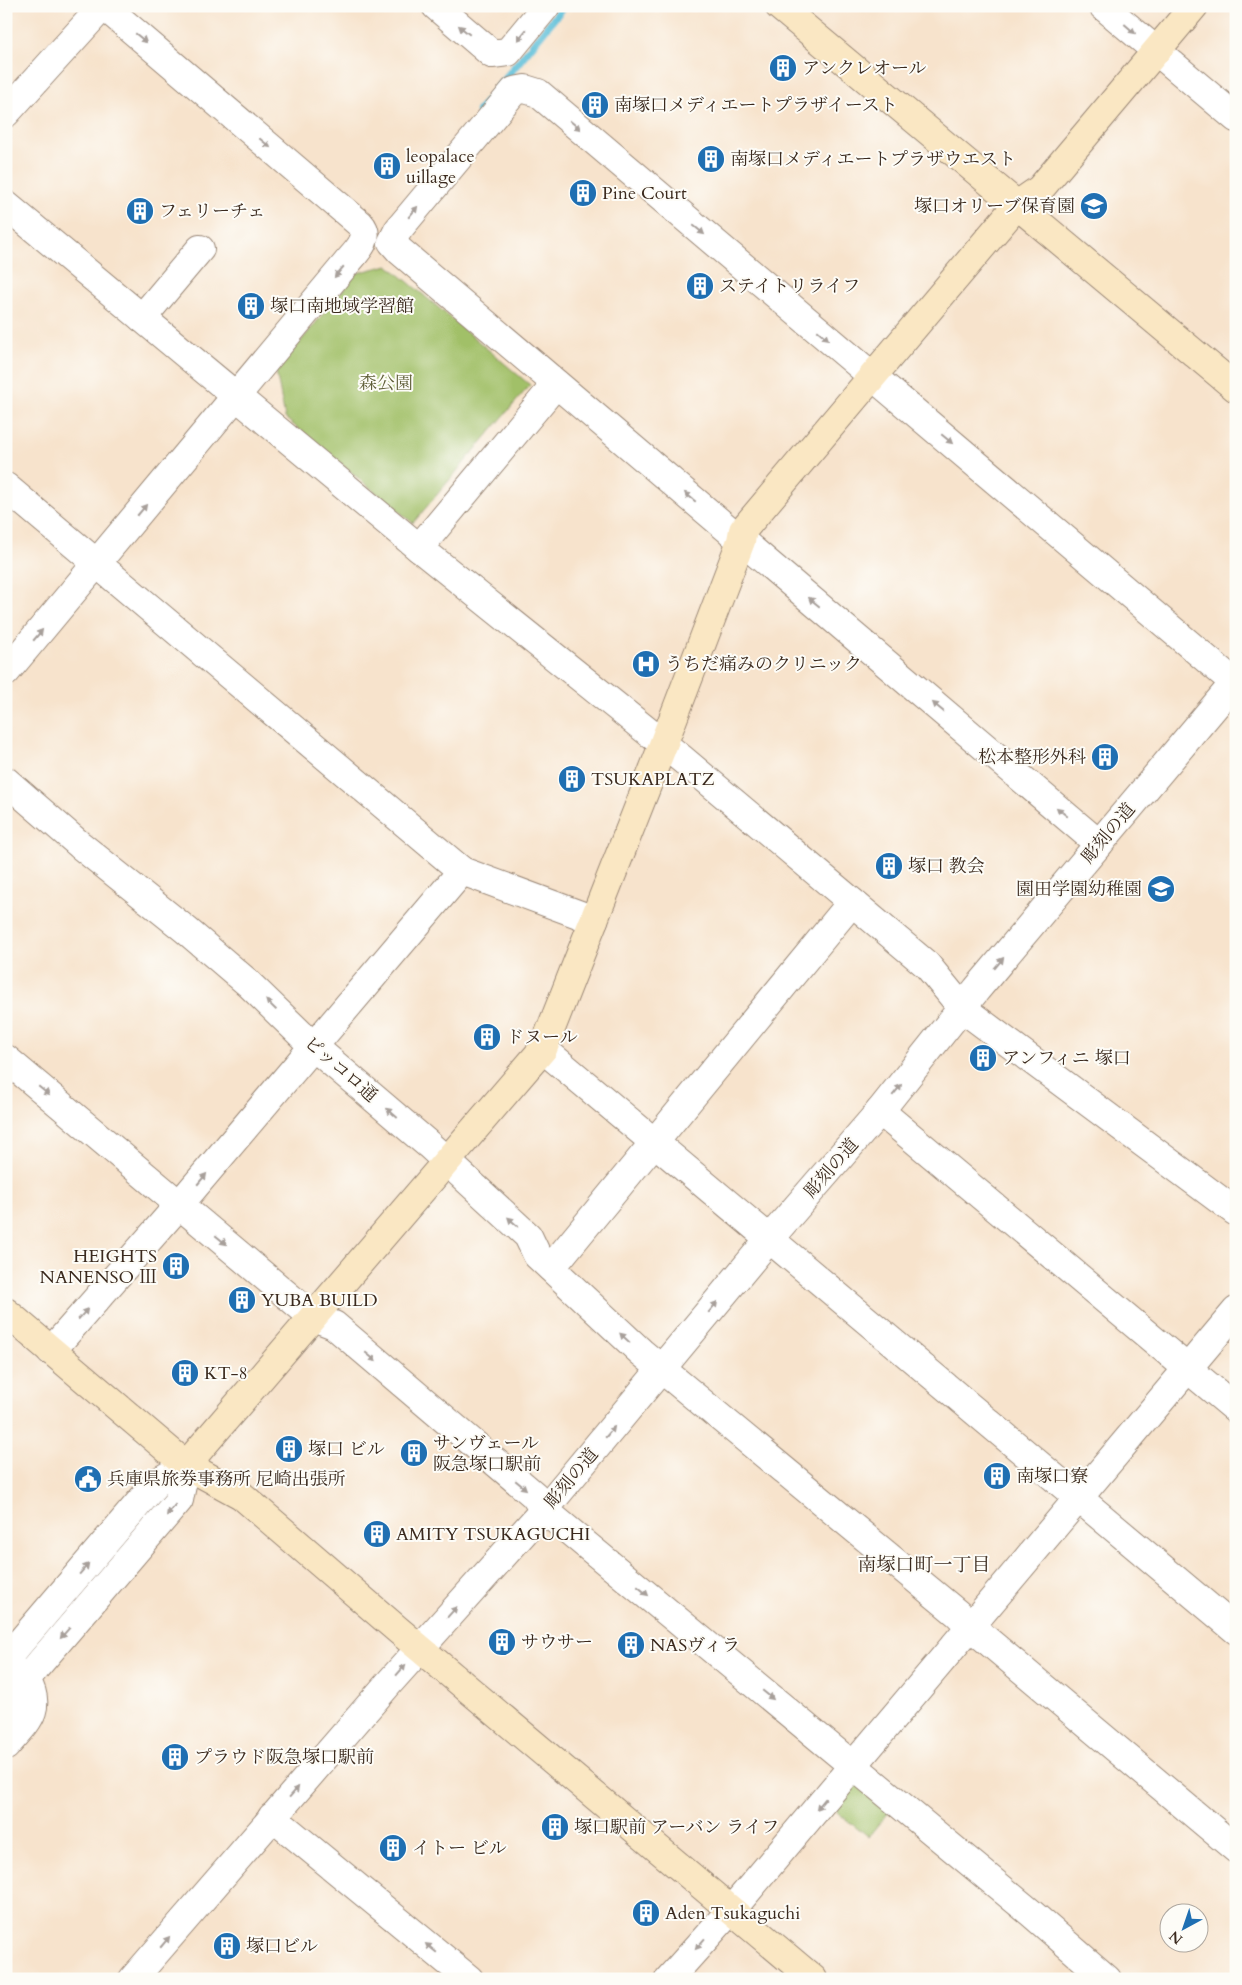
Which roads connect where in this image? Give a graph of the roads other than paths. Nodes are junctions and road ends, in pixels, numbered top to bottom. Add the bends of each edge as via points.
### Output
1 (104, 6) edge
2 (436, 6) edge
3 (546, 6) edge
4 (779, 6) edge
5 (1103, 6) edge
6 (1194, 6) edge
7 (1156, 51) junction
8 (6, 113) edge
9 (1236, 118) edge
10 (6, 205) edge
11 (1017, 205) junction
12 (200, 249) dead end
13 (142, 318) junction
14 (873, 377) junction
15 (556, 384) junction
16 (1236, 388) edge
17 (236, 396) junction
18 (6, 487) edge
19 (741, 541) junction
20 (419, 548) junction
21 (97, 564) junction
22 (6, 672) edge
23 (1235, 682) edge
24 (663, 745) junction
25 (6, 781) edge
26 (1099, 844) junction
27 (462, 870) junction
28 (852, 902) junction
29 (594, 920) junction
30 (963, 1009) junction
31 (314, 1047) junction
32 (543, 1049) junction
33 (6, 1059) edge
34 (880, 1111) junction
35 (654, 1142) junction
36 (446, 1162) junction
37 (179, 1205) junction
38 (1236, 1212) edge
39 (770, 1238) junction
40 (551, 1268) junction
41 (1236, 1311) edge
42 (6, 1312) edge
43 (313, 1317) junction
44 (51, 1351) junction
45 (663, 1369) junction
46 (1187, 1369) junction
47 (1236, 1409) edge
48 (186, 1465) junction
49 (1078, 1498) junction
50 (544, 1510) junction
51 (970, 1626) junction
52 (1236, 1630) edge
53 (420, 1648) junction
54 (6, 1659) edge
55 (16, 1671) edge
56 (6, 1705) edge
57 (6, 1746) edge
58 (852, 1767) junction
59 (272, 1817) junction
60 (1236, 1849) edge
61 (730, 1909) junction
62 (141, 1976) edge
63 (469, 1979) edge
64 (670, 1979) edge
65 (813, 1979) edge
66 (1106, 1979) edge

1 - 8 street
1 -> 17 street via 360,224 365,232 361,245
3 -> 2 street via 508,52 492,54
4 - 11 street
5 -> 7 street
6 - 7 street
7 - 9 street
7 - 11 street via 1040,189
10 - 13 street
11 - 14 street
11 - 16 street
12 - 13 street
13 - 17 street
15 -> 14 street via 392,242 398,230 514,91 525,89 538,93
14 - 19 street via 743,530
14 -> 23 street
19 -> 15 street
15 - 20 street
17 - 20 street
21 -> 17 street
18 - 21 street
19 - 24 street
26 -> 19 street
20 - 24 street
22 -> 21 street
21 - 27 street
23 - 26 street, 彫刻の道
24 - 28 street
24 - 29 street
31 -> 25 street, ピッコロ通 via 241,977
30 -> 26 street, 彫刻の道
27 - 29 street
27 - 31 street
28 - 30 street via 927,965
28 - 35 street
29 - 32 street
34 -> 30 street, 彫刻の道
30 - 38 street
36 -> 31 street, ピッコロ通
37 -> 31 street
32 - 35 street
32 - 36 street
33 -> 37 street
34 - 39 street, 彫刻の道
34 - 46 street
35 - 39 street
35 - 40 street
40 -> 36 street, ピッコロ通 via 537,1255 528,1236
36 - 43 street
37 -> 43 street
44 -> 37 street
45 -> 39 street, 彫刻の道
39 - 49 street
45 -> 40 street, ピッコロ通
41 - 46 street
42 - 44 street
43 - 48 street
43 -> 50 street via 334,1325 534,1495
44 - 48 street
50 -> 45 street, 彫刻の道
45 - 51 street, ピッコロ通
46 - 47 street
46 - 49 street
48 - 53 street via 241,1495
54 -> 48 street via 156,1483
48 -> 55 street via 179,1500
49 - 51 street
49 - 52 street
53 -> 50 street, 彫刻の道
50 -> 58 street
51 - 58 street
51 - 60 street, ピッコロ通
59 -> 53 street, 彫刻の道
53 - 61 street
55 - 56 street
55 - 57 street via 31,1688 34,1706
58 -> 61 street
58 - 66 street
62 -> 59 street, 彫刻の道
63 -> 59 street
61 -> 64 street
61 - 65 street

